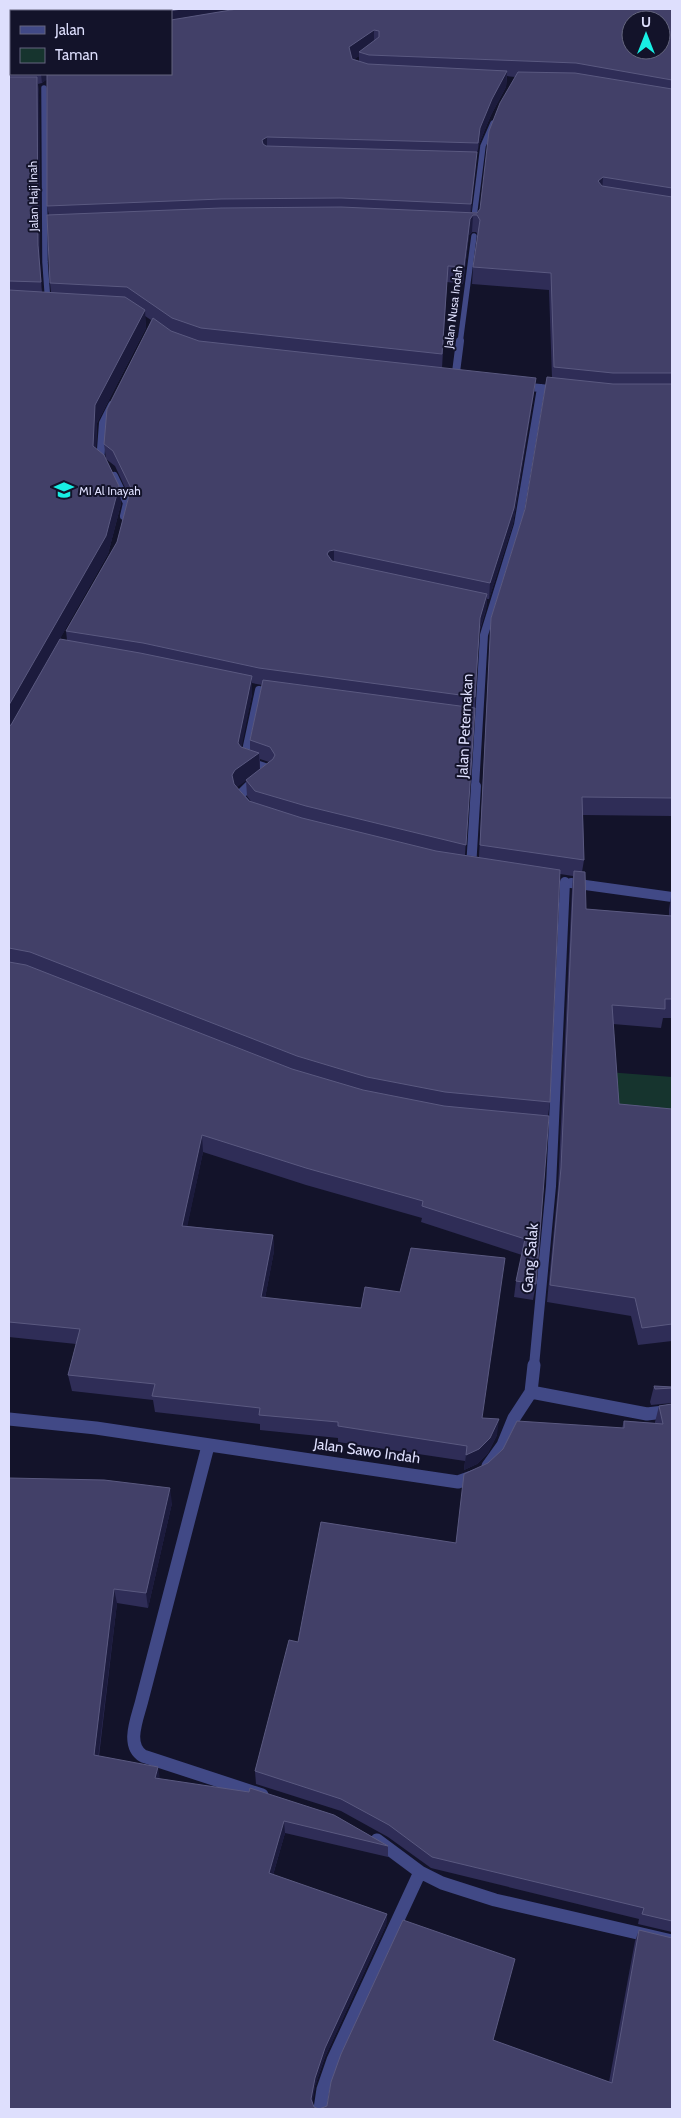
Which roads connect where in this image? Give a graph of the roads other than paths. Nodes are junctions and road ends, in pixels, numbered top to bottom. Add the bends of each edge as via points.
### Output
1 (36, 88) edge
2 (495, 117) edge
3 (470, 164) edge
4 (480, 164) junction
5 (464, 225) edge
6 (45, 227) junction
7 (54, 227) edge
8 (474, 236) edge
9 (38, 303) edge
10 (48, 304) junction
11 (58, 304) edge
12 (446, 379) edge
13 (455, 380) junction
14 (465, 381) edge
15 (512, 386) edge
16 (541, 388) junction
17 (567, 391) edge
18 (117, 394) edge
19 (122, 520) edge
20 (481, 603) edge
21 (490, 605) junction
22 (260, 690) edge
23 (470, 717) edge
24 (479, 719) junction
25 (252, 813) edge
26 (471, 869) edge
27 (672, 897) edge
28 (530, 1392) junction
29 (672, 1411) edge
30 (9, 1419) edge
31 (208, 1446) junction
32 (274, 1799) edge
33 (362, 1831) edge
34 (420, 1872) junction
35 (672, 1941) edge
36 (320, 2109) edge

1 - 6 street, Jalan Haji Inah via 46,85
2 - 4 street
3 - 4 street
4 - 5 street via 474,225
6 - 7 street
6 - 10 street, Jalan Haji Inah
8 - 13 street, Jalan Nusa Indah
9 - 10 street
10 - 11 street
12 - 13 street
13 - 14 street
15 - 16 street
16 - 17 street
16 - 21 street, Jalan Peternakan via 518,525
18 - 19 street via 103,424 100,462 110,469 127,503
20 - 21 street
21 - 24 street, Jalan Peternakan via 484,636
22 - 25 street via 244,760 270,771 240,793 240,798
23 - 24 street
24 - 26 street, Jalan Peternakan
27 - 28 street, Gang Salak via 560,882 548,1127 551,1186
28 - 29 street via 647,1414
28 - 31 street, Jalan Sawo Indah via 491,1464 478,1476 458,1482
30 - 31 street, Jalan Sawo Indah via 96,1428
31 - 32 street via 142,1700 134,1746 143,1756
33 - 34 street
34 - 35 street via 442,1883 495,1900
34 - 36 street via 333,2060

